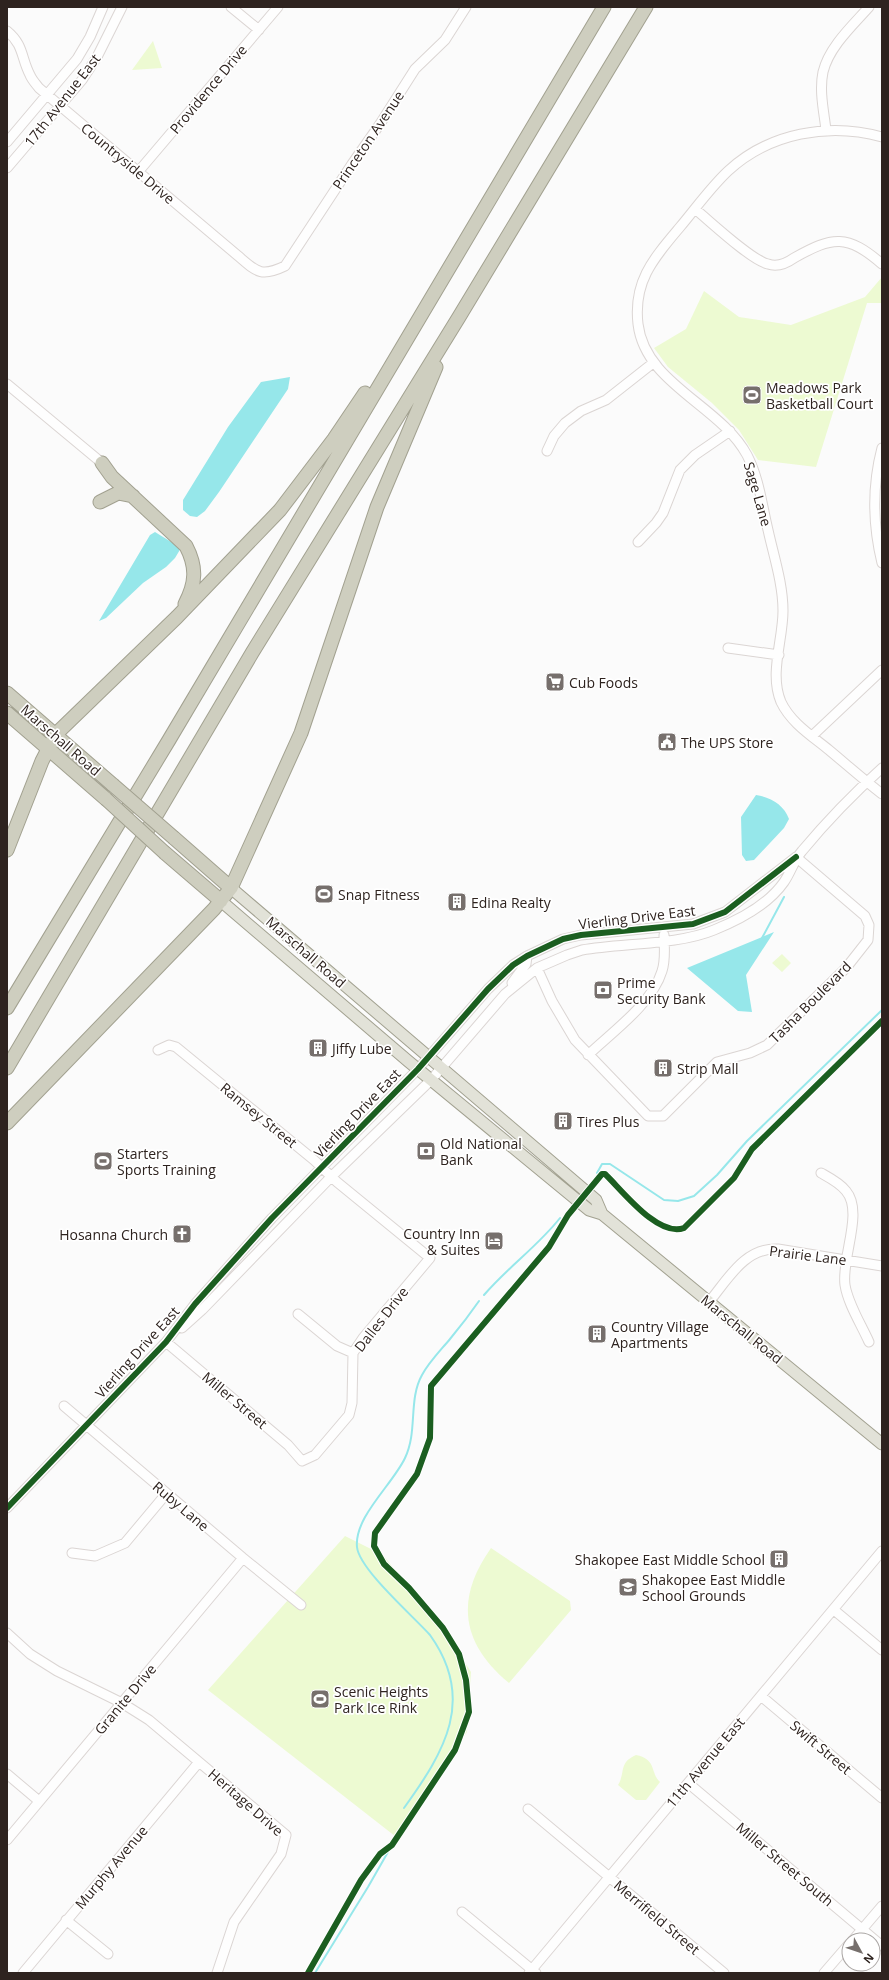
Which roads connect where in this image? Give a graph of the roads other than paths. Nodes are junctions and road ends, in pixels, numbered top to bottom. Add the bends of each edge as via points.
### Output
1 (103, 7) edge
2 (122, 7) edge
3 (231, 7) edge
4 (278, 7) edge
5 (466, 7) edge
6 (604, 7) edge
7 (646, 7) edge
8 (869, 7) edge
9 (259, 30) junction
10 (7, 31) edge
11 (47, 95) junction
12 (60, 106) junction
13 (826, 130) junction
14 (882, 137) edge
15 (7, 142) edge
16 (7, 168) edge
17 (138, 172) junction
18 (695, 209) junction
19 (882, 264) edge
20 (271, 273) joint
21 (441, 281) junction
22 (459, 317) junction
23 (653, 363) junction
24 (7, 384) edge
25 (730, 431) junction
26 (882, 448) edge
27 (547, 451) dead end
28 (102, 463) joint
29 (133, 496) junction
30 (100, 502) dead end
31 (638, 542) dead end
32 (882, 564) edge
33 (177, 617) junction
34 (728, 648) dead end
35 (778, 655) junction
36 (882, 670) edge
37 (7, 693) edge
38 (7, 714) edge
39 (56, 734) junction
40 (812, 736) junction
41 (48, 749) junction
42 (882, 768) edge
43 (867, 782) junction
44 (882, 794) edge
45 (7, 850) edge
46 (796, 857) junction
47 (231, 888) junction
48 (221, 901) junction
49 (663, 927) junction
50 (664, 940) junction
51 (527, 956) junction
52 (537, 968) junction
53 (505, 994) junction
54 (7, 1008) edge
55 (158, 1050) dead end
56 (588, 1055) junction
57 (428, 1057) junction
58 (7, 1068) edge
59 (441, 1068) junction
60 (418, 1069) junction
61 (430, 1080) junction
62 (7, 1124) edge
63 (322, 1166) junction
64 (821, 1173) dead end
65 (332, 1176) junction
66 (602, 1214) junction
67 (430, 1258) joint
68 (846, 1260) junction
69 (882, 1266) edge
70 (709, 1302) junction
71 (298, 1314) dead end
72 (166, 1342) junction
73 (869, 1342) dead end
74 (354, 1353) junction
75 (64, 1406) dead end
76 (86, 1425) junction
77 (882, 1444) edge
78 (302, 1460) joint
79 (166, 1494) junction
80 (7, 1508) edge
81 (882, 1552) edge
82 (72, 1553) dead end
83 (242, 1558) junction
84 (301, 1605) dead end
85 (834, 1610) junction
86 (7, 1633) edge
87 (882, 1650) edge
88 (761, 1696) junction
89 (122, 1703) junction
90 (199, 1762) junction
91 (7, 1774) edge
92 (688, 1783) junction
93 (882, 1798) edge
94 (39, 1801) junction
95 (528, 1809) dead end
96 (7, 1840) edge
97 (608, 1877) junction
98 (882, 1906) edge
99 (462, 1912) dead end
100 (66, 1920) junction
101 (862, 1929) junction
102 (860, 1932) edge
103 (882, 1946) edge
104 (841, 1953) edge
105 (108, 1954) dead end
106 (532, 1972) edge
107 (23, 1973) edge
108 (217, 1973) edge
109 (724, 1973) edge
110 (824, 1973) edge

1 - 11 street, 17th Avenue East via 77,59
2 - 12 street, 17th Avenue East via 97,57
3 - 9 street
4 - 9 street, Providence Drive
5 - 20 street, Princeton Avenue via 445,40 415,69 285,266
6 - 21 highway
7 - 22 highway
8 - 13 street via 838,43 823,72
9 - 17 street, Providence Drive
10 - 11 street, Countryside Drive via 14,37 23,53 30,75
11 - 12 street, Countryside Drive
11 - 15 street, 17th Avenue East
12 - 16 street, 17th Avenue East
12 - 17 street, Countryside Drive
13 - 14 street, Sage Lane via 847,130
13 - 18 street, Sage Lane via 792,136 754,153 729,170
17 - 20 street, Countryside Drive via 257,271
18 - 19 street via 752,255 770,265 787,262 817,246 835,241 863,249
18 - 23 street, Sage Lane via 658,253 640,286 637,300 638,327
21 - 33 highway via 334,439 280,510
21 - 54 highway
22 - 47 highway via 377,507 301,733
22 - 58 highway via 252,653
23 - 25 street, Sage Lane
23 - 27 street via 606,400 565,423 554,436
24 - 28 street
25 - 31 street via 695,455 680,470 663,513
25 - 35 street, Sage Lane via 744,449 754,471 780,584 783,614
26 - 32 street via 877,472 874,513
28 - 29 highway via 112,477
29 - 30 highway via 118,494
29 - 33 highway via 186,546 193,559 195,570 192,588
33 - 39 highway
34 - 35 street
35 - 40 street, Sage Lane via 776,673 780,700 795,722
36 - 40 street
37 - 39 highway, Marschall Road
38 - 41 highway, Marschall Road
39 - 41 highway
39 - 47 highway, Marschall Road, bridge
40 - 43 street, Sage Lane
41 - 45 highway
41 - 48 highway, Marschall Road, bridge
42 - 43 street, Vierling Drive East
43 - 44 street, Sage Lane
43 - 46 street, Vierling Drive East via 847,800
46 - 49 street, Vierling Drive East via 725,912 693,924
46 - 50 street, Vierling Drive East via 776,892 744,916 687,938
46 - 56 street, Tasha Boulevard via 865,916 869,925 868,940 846,968 767,1045 750,1053 717,1062 663,1116 648,1116
47 - 48 highway
47 - 57 main road, Marschall Road
48 - 60 main road, Marschall Road
48 - 62 highway
49 - 50 street
49 - 51 street, Vierling Drive East via 563,939
50 - 52 street, Vierling Drive East via 582,950
50 - 56 street via 664,962 654,989 640,1006
51 - 53 street via 526,964
51 - 57 street, Vierling Drive East via 488,988
52 - 53 street, Vierling Drive East
52 - 56 street, Tasha Boulevard via 552,1001 575,1040
53 - 59 street, Vierling Drive East
55 - 63 street, Ramsey Street via 169,1045 176,1047
57 - 59 main road, Marschall Road
57 - 60 street, Vierling Drive East
59 - 61 street, Vierling Drive East
59 - 66 main road, Marschall Road via 596,1200
60 - 61 main road, Marschall Road
60 - 63 street, Vierling Drive East
61 - 65 street, Vierling Drive East
61 - 66 main road, Marschall Road via 588,1210
63 - 65 street, Ramsey Street
63 - 72 street, Vierling Drive East via 195,1304
64 - 68 street via 842,1186 852,1200 853,1218
65 - 67 street, Ramsey Street
65 - 72 street, Vierling Drive East via 202,1310
66 - 70 main road, Marschall Road
67 - 74 street, Dalles Drive via 363,1338
68 - 69 street, Prairie Lane
68 - 70 street, Prairie Lane via 778,1249 761,1250 746,1259
68 - 73 street via 845,1285
70 - 77 main road, Marschall Road
71 - 74 street via 337,1346
72 - 76 street, Vierling Drive East
72 - 78 street, Miller Street
74 - 78 street, Dalles Drive via 352,1403 349,1415 315,1455
75 - 76 street, Ruby Lane
76 - 79 street, Ruby Lane
76 - 80 street, Vierling Drive East
79 - 82 street via 125,1543 95,1556
79 - 83 street, Ruby Lane
81 - 85 street, 11th Avenue East
83 - 84 street, Ruby Lane
83 - 89 street, Granite Drive
85 - 87 street
85 - 88 street, 11th Avenue East
86 - 89 street, Heritage Drive via 30,1654 57,1671
88 - 92 street, 11th Avenue East
88 - 93 street, Swift Street
89 - 90 street, Heritage Drive via 149,1720
89 - 94 street, Granite Drive
90 - 100 street, Murphy Avenue
90 - 108 street, Heritage Drive via 286,1835 281,1854 234,1922
91 - 94 street
92 - 97 street, 11th Avenue East
92 - 101 street, Miller Street South
94 - 96 street, Granite Drive
95 - 97 street, Merrifield Street
97 - 106 street, 11th Avenue East
97 - 109 street, Merrifield Street
98 - 101 street
99 - 106 street
100 - 105 street
100 - 107 street, Murphy Avenue
101 - 102 street
101 - 103 street, Miller Street South
104 - 110 street

